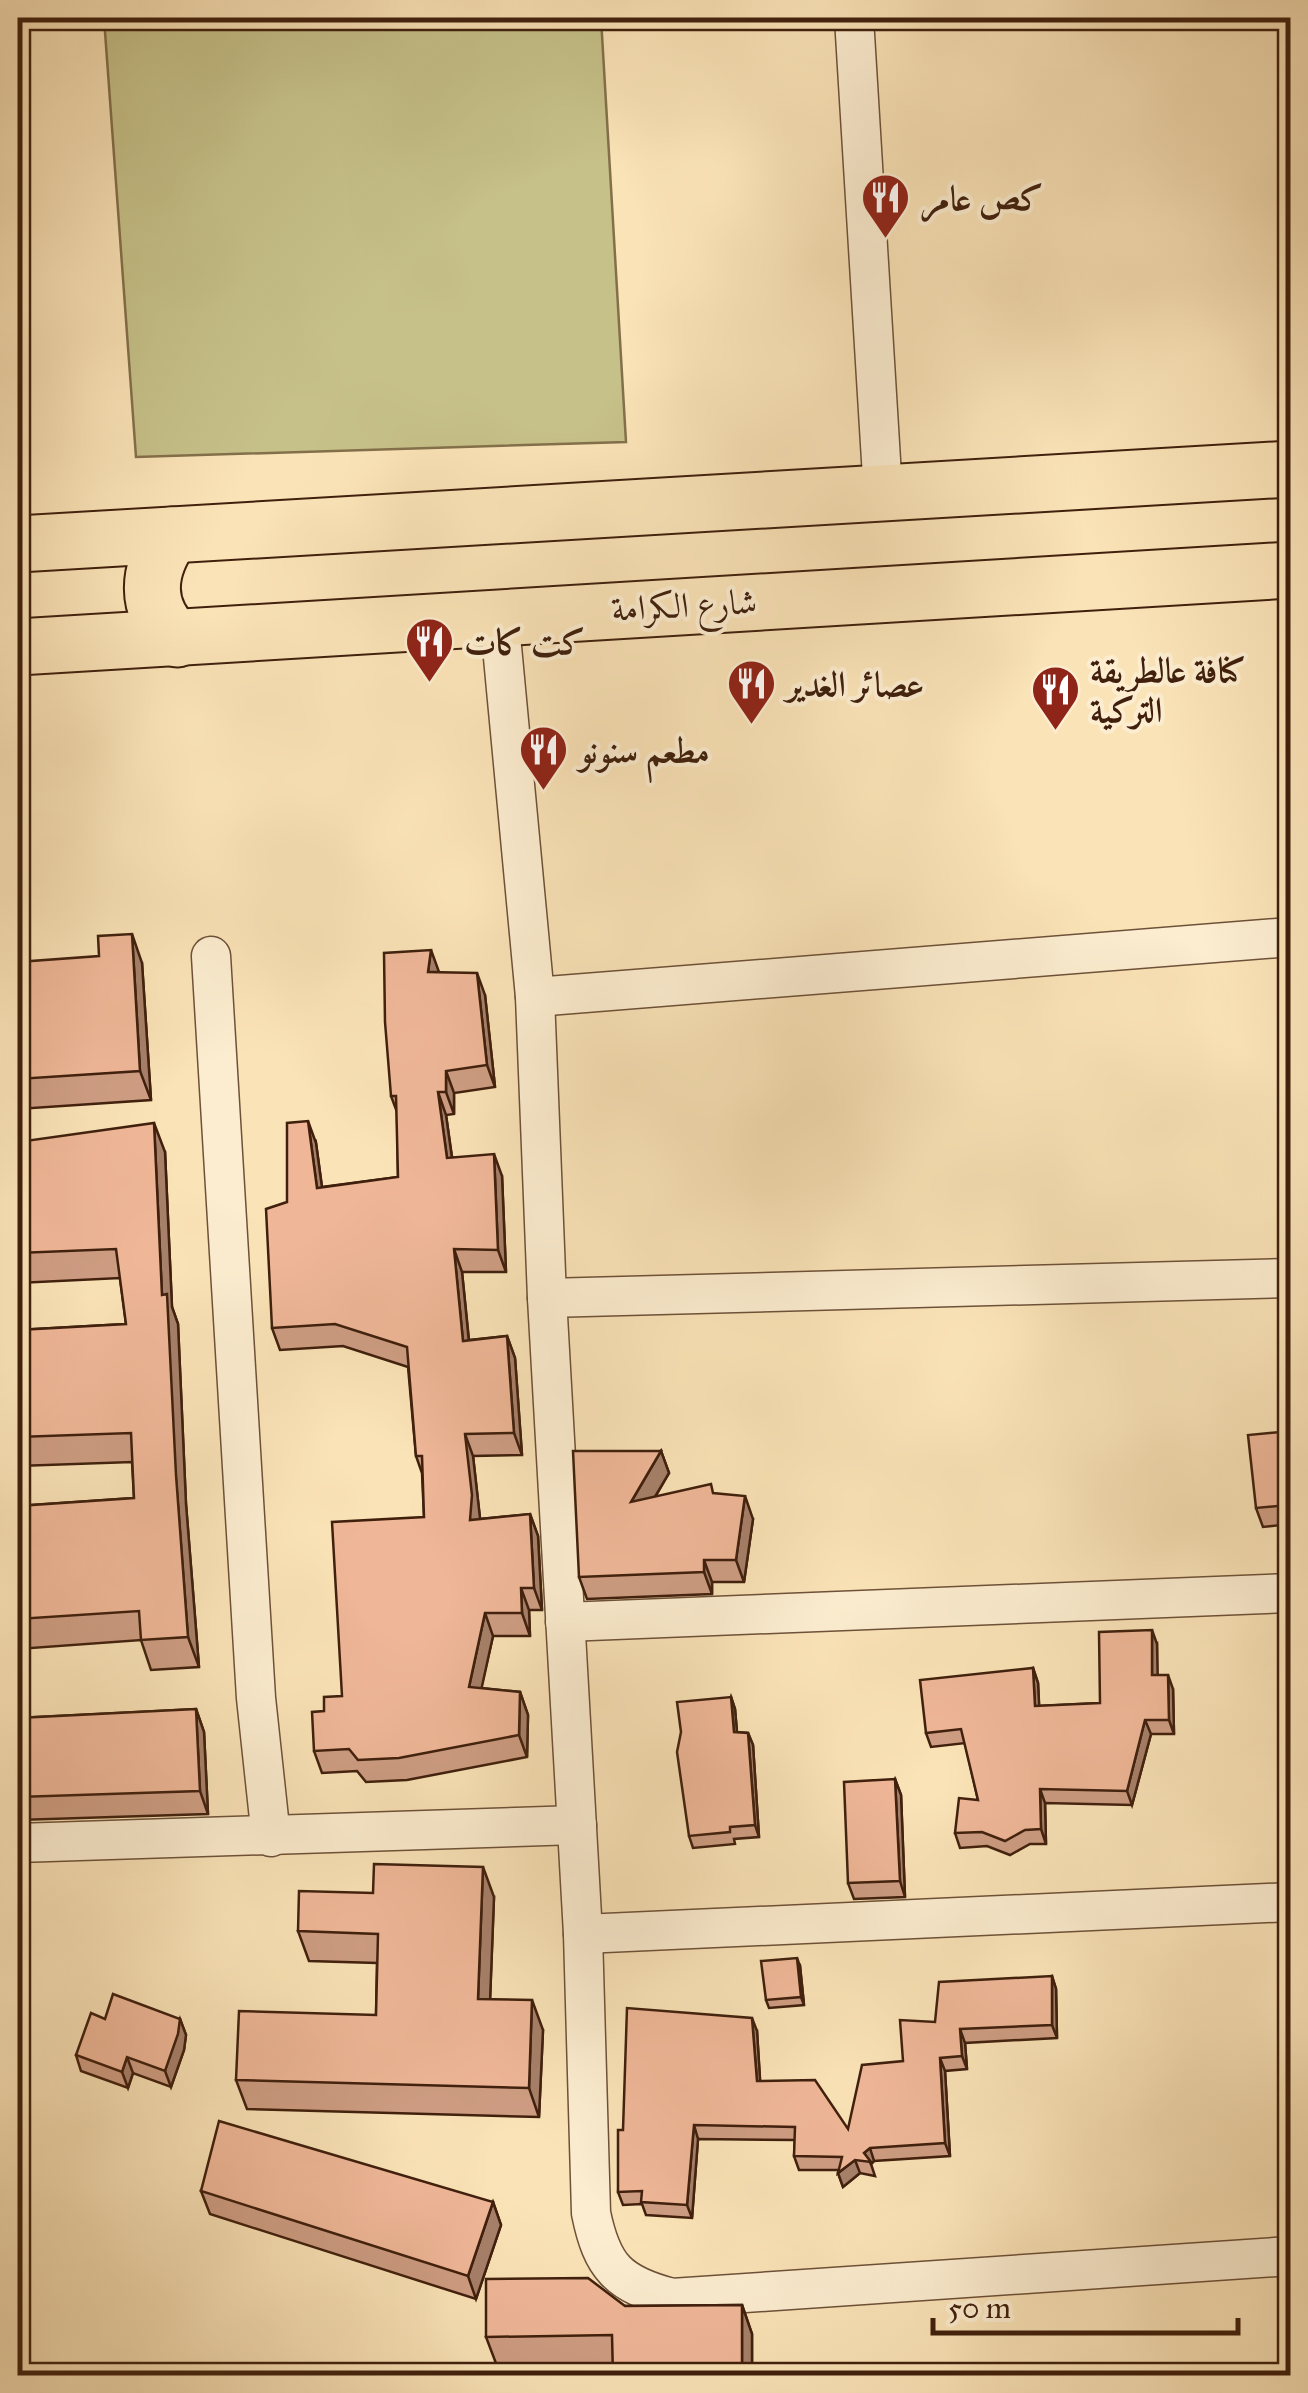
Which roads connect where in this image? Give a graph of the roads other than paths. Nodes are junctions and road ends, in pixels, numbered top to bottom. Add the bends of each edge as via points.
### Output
1 (854, 18) edge
2 (1290, 469) edge
3 (883, 493) junction
4 (172, 535) junction
5 (18, 544) edge
6 (1290, 570) edge
7 (499, 616) junction
8 (177, 638) junction
9 (18, 647) edge
10 (1290, 937) edge
11 (211, 956) dead end
12 (535, 998) junction
13 (1290, 1278) edge
14 (547, 1298) junction
15 (1290, 1593) edge
16 (566, 1622) junction
17 (577, 1825) junction
18 (271, 1837) junction
19 (18, 1843) edge
20 (1290, 1902) edge
21 (583, 1934) junction
22 (1290, 2256) edge

1 - 3 street
2 - 3 main road
3 - 4 main road
4 - 5 main road
4 - 8 main road via 153,570 151,590 164,627
6 - 7 main road, شارع الكرامة
7 - 8 main road, شارع الكرامة
7 - 12 street
8 - 9 main road, شارع الكرامة
10 - 12 street
11 - 18 street via 256,1698
12 - 14 street
13 - 14 street
14 - 16 street
15 - 16 street
16 - 17 street
17 - 18 street
17 - 21 street
18 - 19 street
20 - 21 street
21 - 22 street via 591,2213 598,2244 615,2271 641,2290 672,2298

